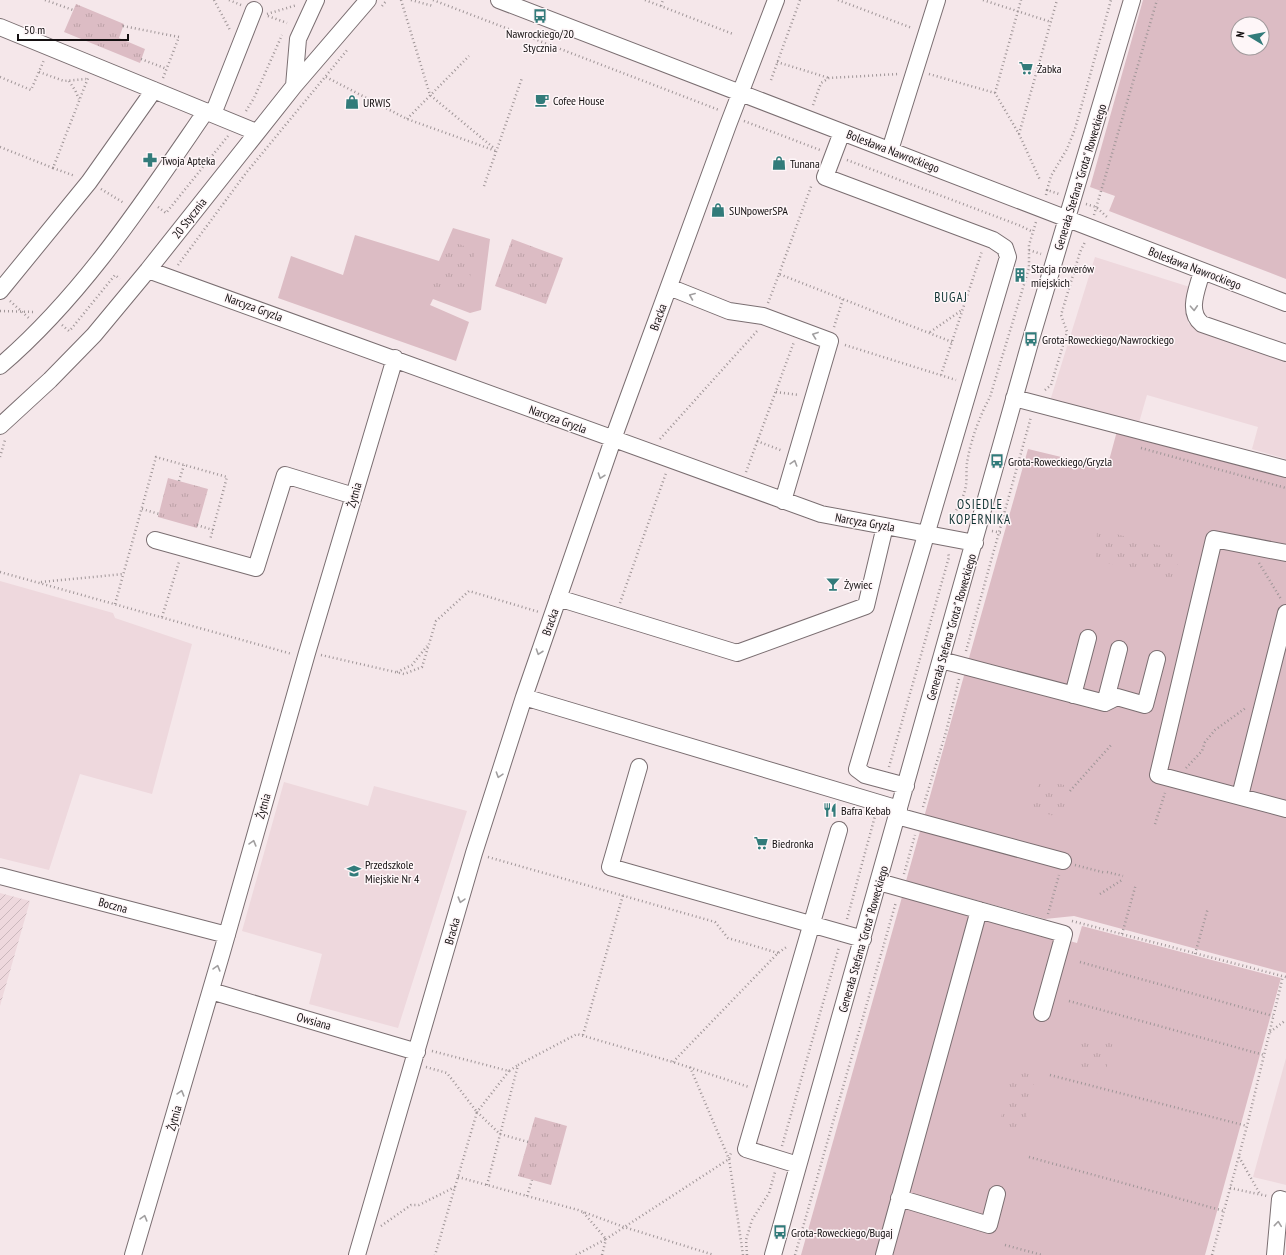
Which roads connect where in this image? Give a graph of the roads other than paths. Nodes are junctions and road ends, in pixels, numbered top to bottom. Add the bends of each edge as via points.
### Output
1 (316, 0) edge
2 (501, 0) edge
3 (776, 0) edge
4 (937, 0) edge
5 (1132, 0) edge
6 (373, 6) edge
7 (260, 12) road end
8 (0, 27) edge
9 (294, 86) junction
10 (156, 91) junction
11 (741, 93) junction
12 (210, 113) junction
13 (256, 132) junction
14 (842, 132) junction
15 (890, 150) junction
16 (1067, 218) junction
17 (148, 270) junction
18 (1202, 271) junction
19 (669, 287) junction
20 (3, 294) edge
21 (1286, 303) edge
22 (1286, 353) edge
23 (395, 358) junction
24 (0, 366) edge
25 (1014, 398) junction
26 (3, 431) edge
27 (613, 439) junction
28 (1286, 468) edge
29 (354, 496) junction
30 (783, 500) junction
31 (885, 526) junction
32 (926, 533) junction
33 (155, 540) dead end
34 (975, 543) junction
35 (1286, 553) edge
36 (558, 598) junction
37 (1284, 606) edge
38 (1088, 638) dead end
39 (1119, 649) dead end
40 (1157, 659) dead end
41 (941, 660) junction
42 (1073, 695) junction
43 (524, 697) junction
44 (1105, 703) junction
45 (639, 767) dead end
46 (906, 786) junction
47 (1240, 796) junction
48 (1284, 808) edge
49 (898, 813) junction
50 (839, 830) dead end
51 (1063, 861) road end
52 (0, 876) edge
53 (879, 882) junction
54 (979, 910) junction
55 (813, 924) junction
56 (227, 935) junction
57 (863, 939) junction
58 (211, 991) junction
59 (1042, 1014) dead end
60 (423, 1056) junction
61 (798, 1165) junction
62 (997, 1194) dead end
63 (899, 1198) junction
64 (1283, 1200) edge
65 (133, 1255) edge
66 (357, 1255) edge
67 (773, 1255) edge
68 (884, 1255) edge
69 (1275, 1255) edge

1 - 9 street via 298,39
2 - 11 street, Bolesława Nawrockiego
3 - 11 street, Bracka
4 - 15 street
5 - 16 street, Generała Stefana "Grota" Roweckiego
6 - 9 street, 20 Stycznia
7 - 12 street via 239,47
8 - 10 street via 49,46 91,72
9 - 13 street, 20 Stycznia
10 - 12 street
10 - 20 street
11 - 14 street, Bolesława Nawrockiego
11 - 19 street, Bracka
12 - 13 street
12 - 24 street via 53,317
13 - 17 street, 20 Stycznia
14 - 15 street, Bolesława Nawrockiego
14 - 32 street via 825,177 987,238 1005,248 1008,257
15 - 16 street, Bolesława Nawrockiego
16 - 18 street, Bolesława Nawrockiego
16 - 25 street, Generała Stefana "Grota" Roweckiego
17 - 23 street, Narcyza Gryzla
17 - 26 street, 20 Stycznia via 94,335
18 - 21 street, Bolesława Nawrockiego
18 -> 22 street via 1193,304 1197,320 1202,324
19 - 27 street, Bracka
30 -> 19 street via 830,341 766,317 729,311
23 - 27 street, Narcyza Gryzla
23 - 29 street, Żytnia
25 - 28 street
25 - 34 street, Generała Stefana "Grota" Roweckiego
27 - 30 street, Narcyza Gryzla
27 -> 36 street, Bracka
29 - 33 street via 285,475 256,568
56 -> 29 street, Żytnia via 301,654
30 - 31 street, Narcyza Gryzla via 821,514
31 - 32 street, Narcyza Gryzla
31 - 36 street via 866,606 737,653
32 - 34 street, Narcyza Gryzla
32 - 46 street via 857,770
34 - 41 street, Generała Stefana "Grota" Roweckiego
35 - 47 street via 1214,539 1158,775
36 -> 43 street, Bracka
37 - 47 street via 1266,694
38 - 42 street
39 - 44 street
40 - 44 street via 1145,705 1117,697
41 - 42 street
41 - 46 street, Generała Stefana "Grota" Roweckiego
42 - 44 street
43 - 49 street via 879,803
43 -> 60 street, Bracka via 474,853
45 - 55 street via 610,867
46 - 49 street, Generała Stefana "Grota" Roweckiego
47 - 48 street
49 - 51 street via 919,822
49 - 53 street, Generała Stefana "Grota" Roweckiego
50 - 55 street
52 - 56 street, Boczna
53 - 54 street
53 - 57 street, Generała Stefana "Grota" Roweckiego
54 - 59 street via 1064,934
54 - 63 street
55 - 57 street
55 - 61 street via 746,1149
58 -> 56 street, Żytnia
57 - 61 street, Generała Stefana "Grota" Roweckiego
58 - 60 street, Owsiana
65 -> 58 street, Żytnia
60 - 66 street, Bracka
61 - 67 street, Generała Stefana "Grota" Roweckiego
62 - 63 street via 989,1225
63 - 68 street
69 -> 64 street

